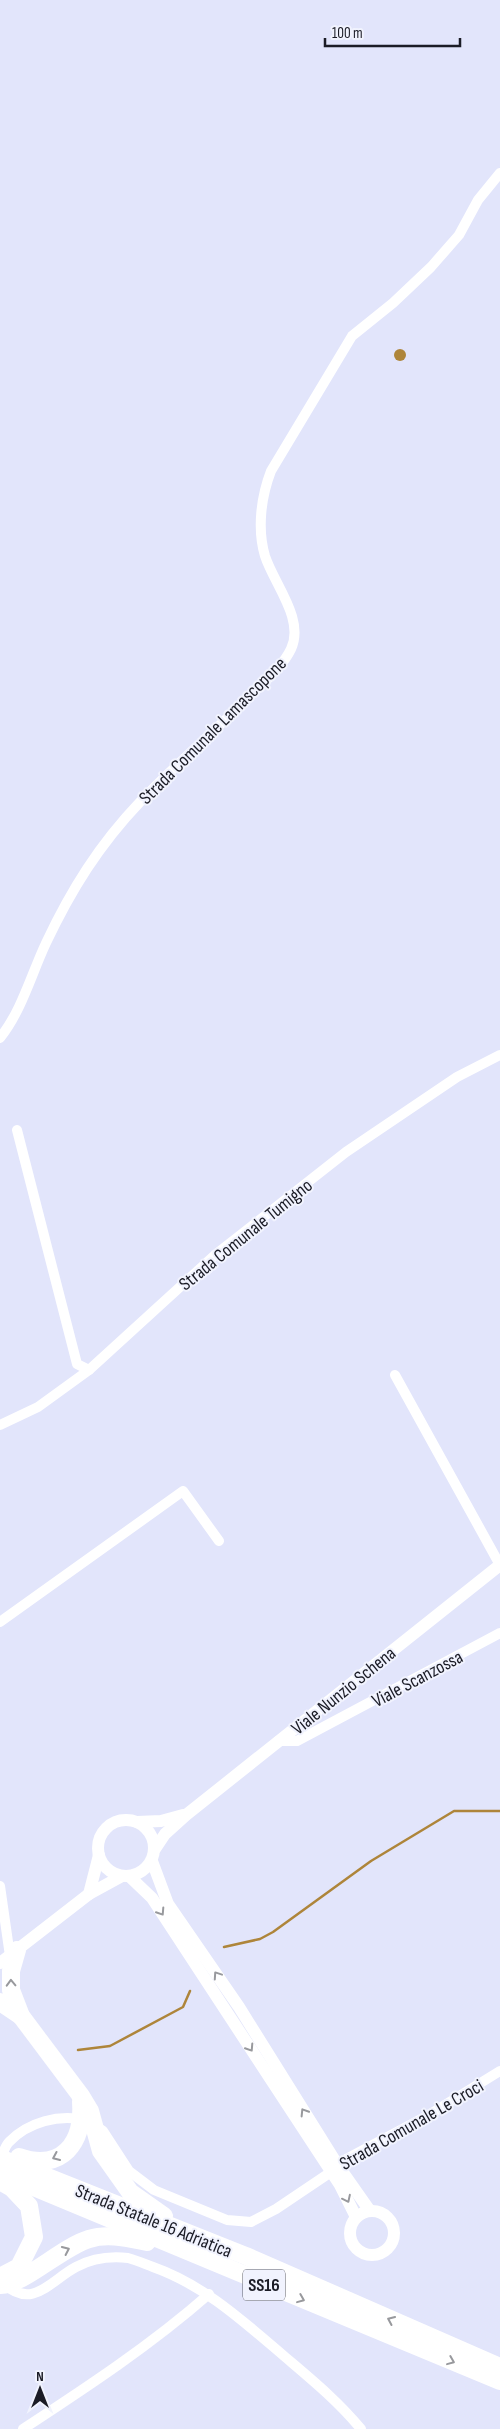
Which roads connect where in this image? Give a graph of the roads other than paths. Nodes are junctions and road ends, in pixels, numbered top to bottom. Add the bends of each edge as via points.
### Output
1 (500, 173) edge
2 (0, 1038) edge
3 (500, 1055) edge
4 (17, 1130) dead end
5 (89, 1370) junction
6 (395, 1375) dead end
7 (0, 1425) edge
8 (219, 1541) dead end
9 (500, 1565) edge
10 (0, 1622) edge
11 (500, 1634) edge
12 (278, 1741) junction
13 (186, 1815) junction
14 (137, 1822) junction
15 (99, 1855) junction
16 (153, 1856) junction
17 (126, 1876) junction
18 (0, 1886) edge
19 (88, 1894) junction
20 (9, 1956) edge
21 (0, 2002) edge
22 (21, 2016) junction
23 (500, 2071) edge
24 (84, 2104) junction
25 (0, 2151) edge
26 (0, 2158) edge
27 (334, 2168) junction
28 (0, 2173) edge
29 (34, 2174) junction
30 (6, 2185) edge
31 (370, 2211) junction
32 (356, 2217) junction
33 (246, 2256) junction
34 (22, 2272) junction
35 (0, 2278) edge
36 (260, 2283) junction
37 (0, 2285) edge
38 (209, 2294) junction
39 (495, 2365) edge
40 (500, 2381) edge
41 (23, 2429) edge
42 (361, 2429) edge

1 - 2 street, Strada Comunale Lamascopone via 478,200 459,235 431,266 352,336 271,471 262,495 261,522 265,556 292,618 295,634 291,648 270,676 140,802 97,853 74,886 12,1022
3 - 5 street, Strada Comunale Tumigno via 457,1077 346,1152 215,1256
4 - 5 street via 77,1364
5 - 7 street, Strada Comunale Tumigno via 38,1407
6 - 9 street
8 - 10 street via 183,1491
9 - 12 street, Viale Nunzio Schena
11 - 12 street, Viale Scanzossa via 297,1741
12 - 13 street, Viale Nunzio Schena
13 - 14 street, Viale Nunzio Schena
13 - 16 street, Viale Nunzio Schena via 165,1834
14 - 15 street via 119,1821 110,1825 99,1840
14 - 16 street via 146,1827 154,1840
15 - 17 street via 110,1871
15 - 19 street
16 - 17 street via 145,1869 136,1875
27 -> 16 street via 239,2008 168,1904
17 - 19 street
17 -> 27 street via 152,1898
18 - 20 street
19 - 20 street
22 -> 20 highway via 11,1990
21 - 22 highway
22 - 24 highway
23 - 27 street, Strada Comunale Le Croci
24 -> 29 highway via 82,2123 74,2145
24 - 33 highway via 101,2151 130,2192 161,2215
25 - 29 highway
26 - 27 street, Strada Comunale Le Croci via 9,2142 32,2126 72,2117 89,2120 103,2131 129,2170 154,2190 227,2220 251,2222 276,2210
26 - 29 highway, Strada Statale 16 Adriatica / SS16
27 - 31 street
27 -> 32 street
28 - 29 highway, Strada Statale 16 Adriatica / SS16
29 - 33 highway, Strada Statale 16 Adriatica / SS16
29 - 36 highway, Strada Statale 16 Adriatica / SS16
30 - 34 highway via 29,2206 34,2237
31 - 32 street
31 - 32 street via 382,2213 393,2226 394,2240 381,2254 364,2254 353,2246 349,2231
39 -> 33 highway, Strada Statale 16 Adriatica / SS16
34 - 35 highway
34 -> 36 highway via 89,2239 114,2236 149,2242
34 - 37 highway via 8,2285
35 - 38 street via 14,2293 26,2295 41,2291 76,2267 98,2258 128,2258 175,2275
36 -> 40 highway, Strada Statale 16 Adriatica / SS16
38 - 41 street via 173,2326
38 - 42 street via 341,2405

